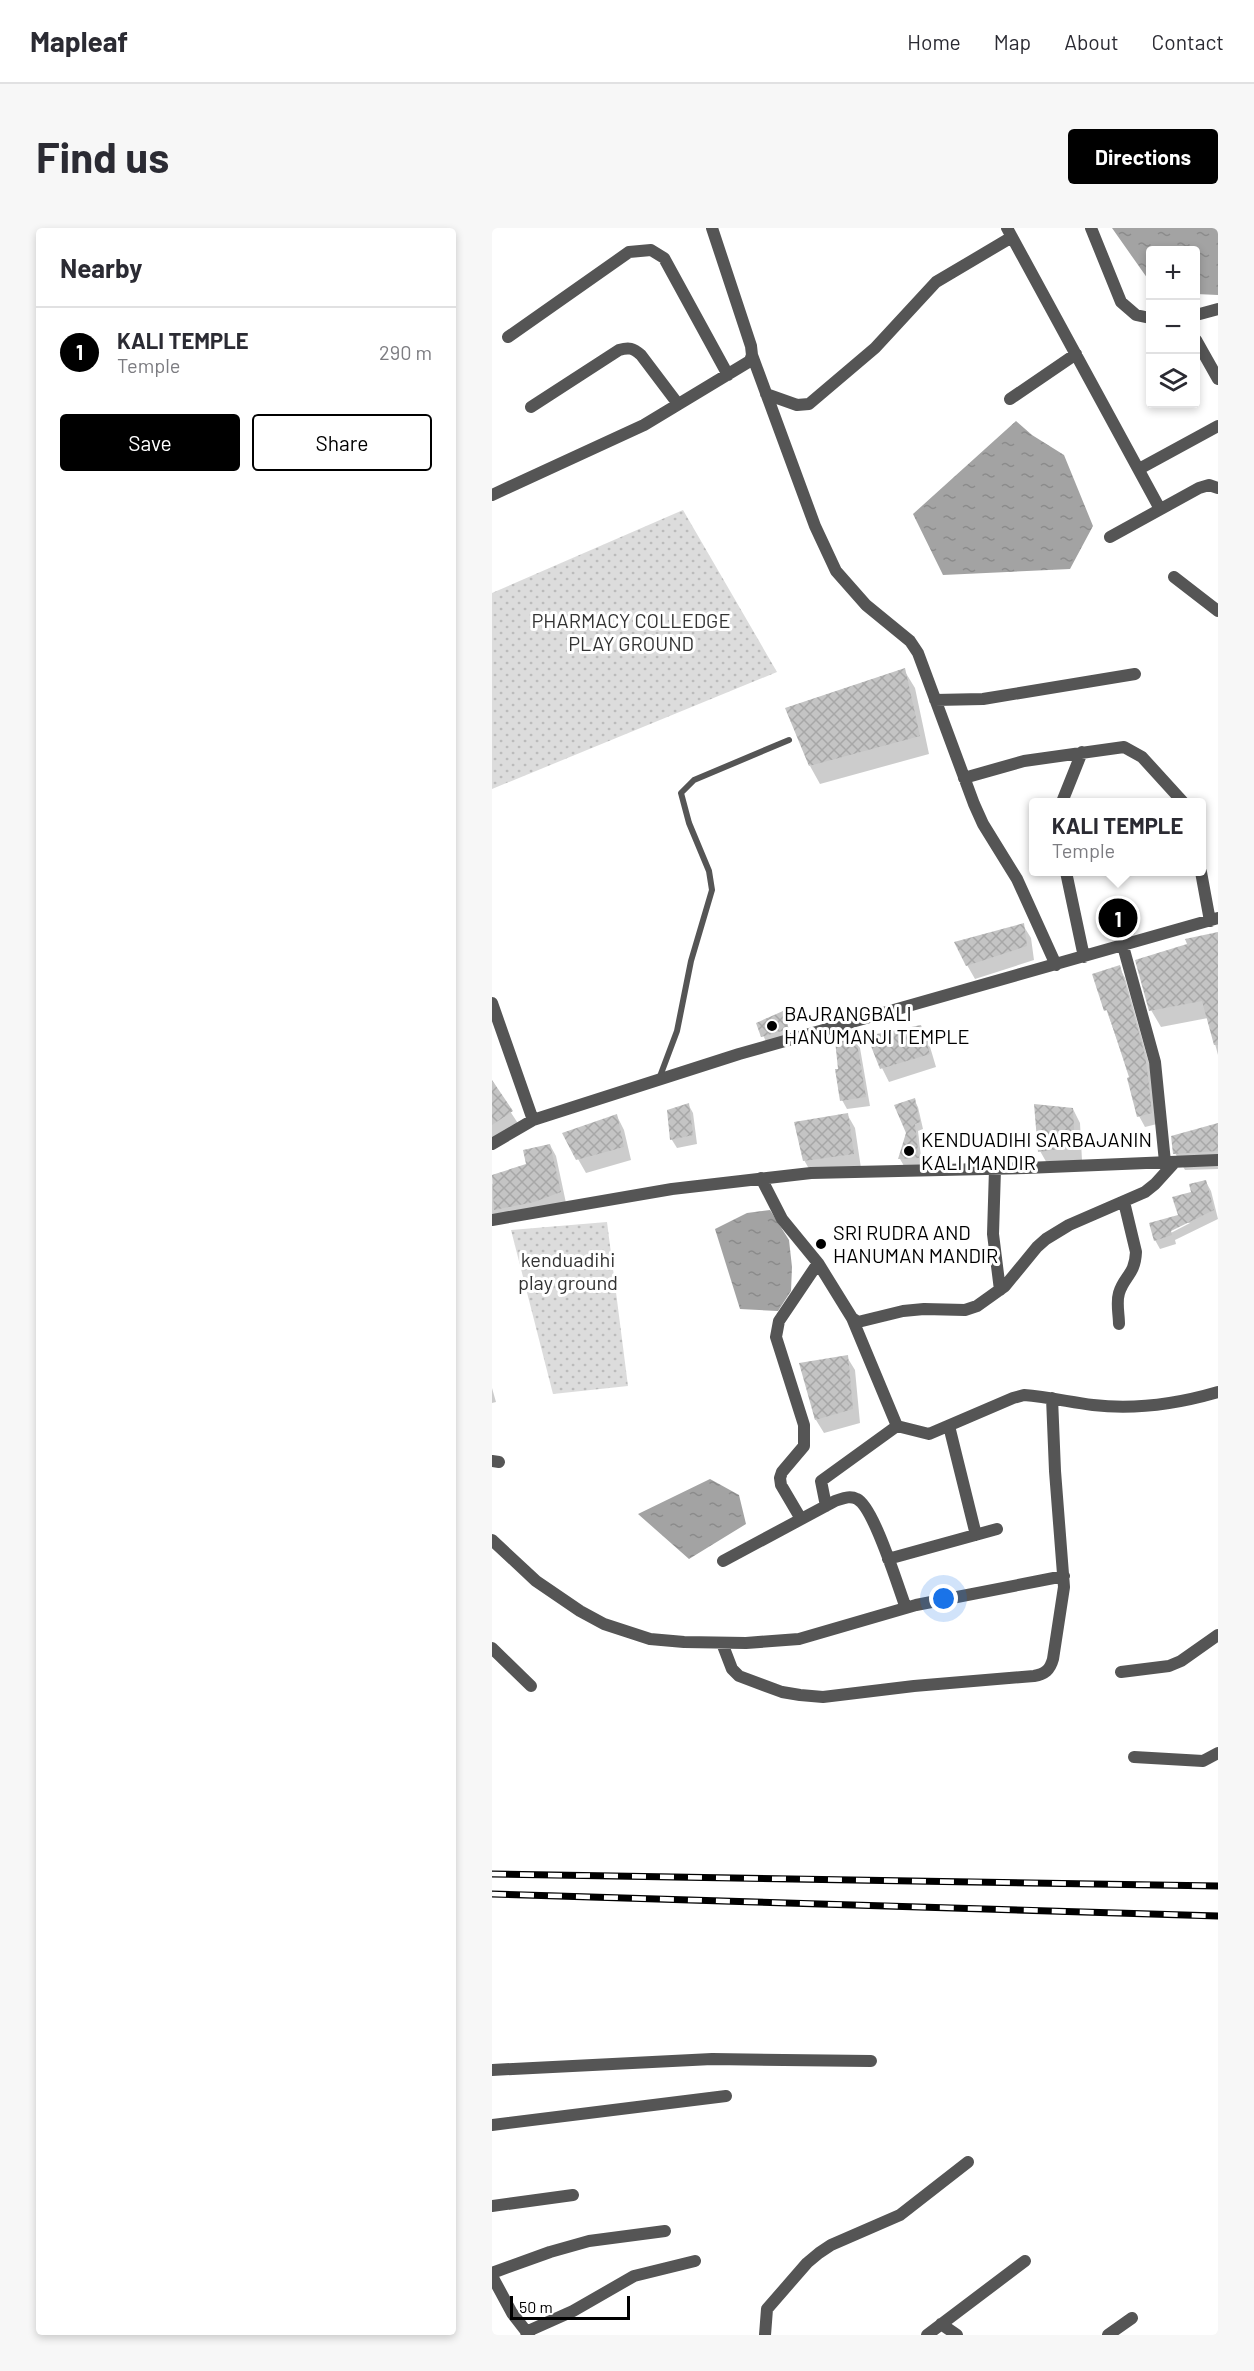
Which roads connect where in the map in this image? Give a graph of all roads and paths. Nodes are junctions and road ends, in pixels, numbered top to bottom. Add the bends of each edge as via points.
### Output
1 (712, 228) edge
2 (1091, 228) edge
3 (1009, 232) edge
4 (1218, 309) edge
5 (1200, 314) edge
6 (1146, 317) edge
7 (508, 337) dead end
8 (1200, 347) edge
9 (1076, 354) junction
10 (752, 356) junction
11 (728, 375) junction
12 (1218, 379) edge
13 (766, 394) junction
14 (1010, 399) dead end
15 (678, 404) junction
16 (531, 407) dead end
17 (1218, 426) edge
18 (1139, 469) junction
19 (1218, 488) edge
20 (492, 495) edge
21 (1160, 509) junction
22 (1110, 537) dead end
23 (1174, 577) dead end
24 (1218, 610) edge
25 (1135, 674) dead end
26 (935, 700) junction
27 (789, 740) dead end
28 (1082, 752) junction
29 (964, 778) junction
30 (1064, 798) edge
31 (1179, 798) edge
32 (1067, 876) edge
33 (1202, 876) edge
34 (1214, 920) edge
35 (1123, 946) junction
36 (1084, 957) junction
37 (1056, 965) junction
38 (492, 1003) edge
39 (659, 1079) junction
40 (533, 1120) junction
41 (492, 1144) edge
42 (1218, 1160) edge
43 (1170, 1162) junction
44 (995, 1169) junction
45 (761, 1179) junction
46 (1124, 1202) junction
47 (492, 1220) edge
48 (818, 1263) junction
49 (1000, 1290) junction
50 (852, 1318) junction
51 (1119, 1324) dead end
52 (1218, 1392) edge
53 (1052, 1398) junction
54 (897, 1426) junction
55 (949, 1426) junction
56 (826, 1506) junction
57 (801, 1519) junction
58 (997, 1529) dead end
59 (976, 1534) junction
60 (492, 1540) edge
61 (888, 1559) junction
62 (723, 1561) dead end
63 (1064, 1576) junction
64 (906, 1608) junction
65 (1218, 1635) edge
66 (722, 1643) junction
67 (492, 1648) edge
68 (1121, 1672) dead end
69 (531, 1686) dead end
70 (1218, 1753) edge
71 (1134, 1757) dead end
72 (871, 2061) dead end
73 (492, 2070) edge
74 (726, 2096) dead end
75 (492, 2125) edge
76 (968, 2162) dead end
77 (573, 2194) dead end
78 (492, 2206) edge
79 (665, 2231) dead end
80 (695, 2261) dead end
81 (1025, 2261) dead end
82 (492, 2275) edge
83 (1132, 2318) dead end
84 (941, 2324) junction
85 (528, 2333) edge
86 (765, 2335) edge
87 (927, 2335) edge
88 (957, 2335) edge
89 (1108, 2335) edge

1 - 10 street
2 - 6 street via 1121,302 1136,315
3 - 9 street
3 - 13 street via 936,282 875,348 809,404 797,405
4 - 5 street
7 - 11 street via 628,252 651,250 664,258
8 - 12 street
9 - 14 street
9 - 18 street
10 - 11 street
10 - 13 street
11 - 15 street
13 - 26 street via 836,571 866,605 910,641
15 - 16 street via 641,355 628,347
15 - 20 street via 644,425
17 - 18 street
18 - 21 street
19 - 21 street via 1204,486
21 - 22 street
23 - 24 street
25 - 26 street via 983,699
26 - 29 street
27 - 39 lane via 694,780 681,793 712,890 677,1031
28 - 29 street via 1024,761
28 - 30 street
28 - 31 street via 1124,747 1134,751
29 - 37 street via 983,824 1017,879
32 - 36 street
33 - 34 street
34 - 35 street
35 - 36 street
35 - 43 street via 1155,1062
36 - 37 street
37 - 39 street
38 - 40 street
39 - 40 street
40 - 41 street
42 - 43 street
43 - 44 street
43 - 46 street via 1155,1184
44 - 45 street via 811,1173
44 - 49 street via 993,1234
45 - 47 street via 672,1189
45 - 48 street via 782,1219
46 - 49 street via 1046,1239
46 - 51 street via 1136,1252 1130,1276 1119,1291
48 - 50 street
48 - 57 street via 779,1321 776,1337 804,1425 804,1446 780,1478
49 - 50 street via 965,1310 903,1311 863,1322
50 - 54 street
52 - 53 street via 1143,1407
53 - 55 street via 1024,1395
53 - 63 street
54 - 55 street via 928,1434
54 - 56 street via 821,1481
55 - 59 street
56 - 57 street
56 - 61 street via 847,1497 867,1506
57 - 62 street
58 - 59 street
59 - 61 street
60 - 66 street via 536,1581 604,1624 650,1639
61 - 64 street
63 - 64 street
63 - 66 street via 1051,1667 1034,1676 823,1697 801,1695 739,1676 726,1658
64 - 66 street via 799,1639
65 - 68 street via 1169,1666
67 - 69 street
70 - 71 street via 1203,1761
72 - 73 street via 712,2060
74 - 75 street
76 - 86 street via 900,2215 831,2245 807,2263 767,2309
77 - 78 street
79 - 82 street via 589,2241
80 - 85 street via 634,2276
81 - 84 street
82 - 85 street
83 - 89 street
84 - 87 street
84 - 88 street

